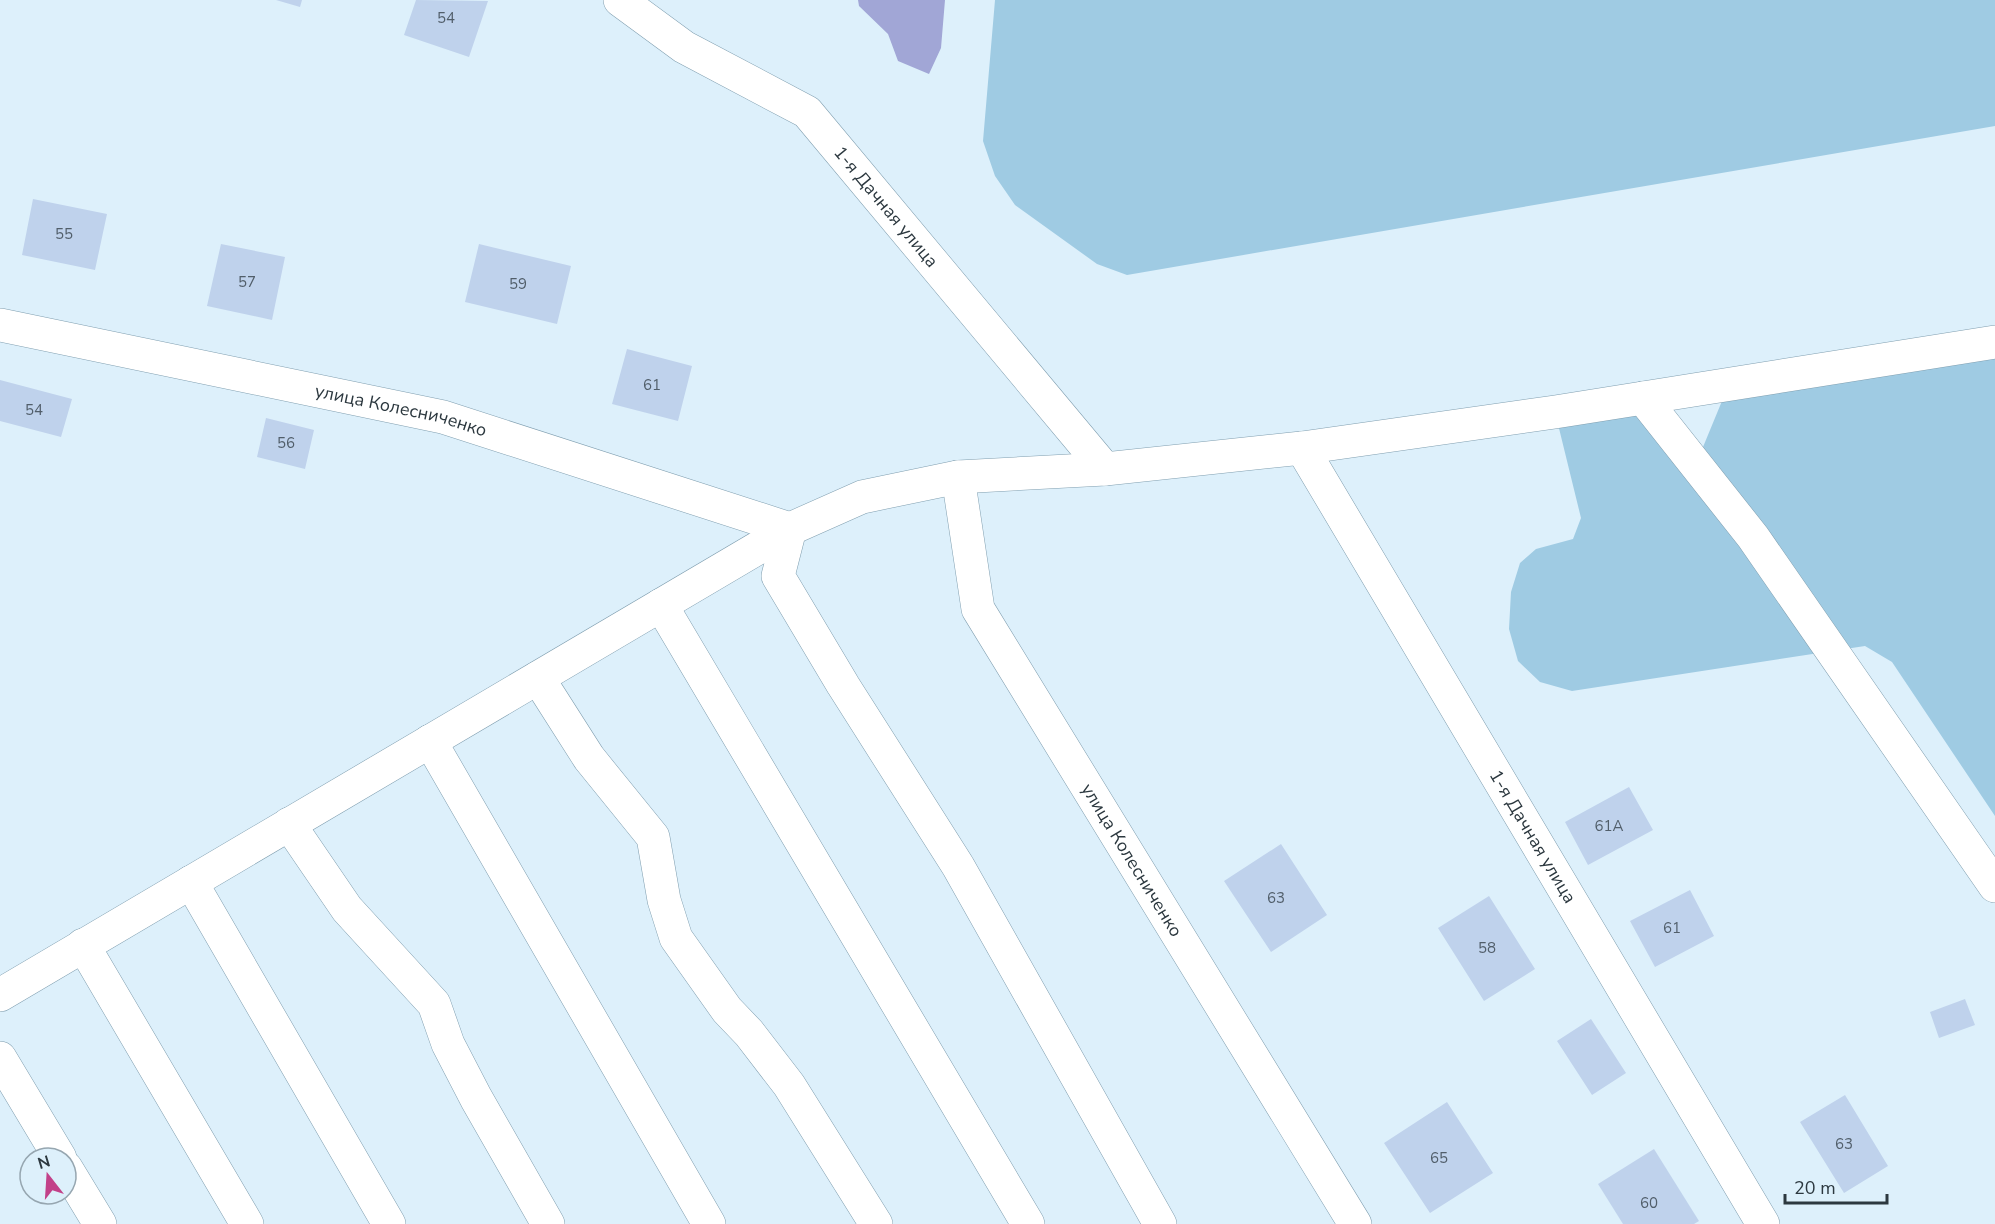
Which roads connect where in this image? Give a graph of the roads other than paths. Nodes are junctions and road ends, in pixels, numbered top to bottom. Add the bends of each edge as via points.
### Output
1 (620, 0) edge
2 (0, 325) edge
3 (1995, 342) edge
4 (1643, 398) junction
5 (1302, 448) junction
6 (1105, 469) junction
7 (958, 477) junction
8 (790, 529) junction
9 (661, 605) junction
10 (537, 678) junction
11 (430, 741) junction
12 (289, 824) junction
13 (191, 882) junction
14 (1995, 886) edge
15 (83, 945) junction
16 (0, 994) edge
17 (0, 1058) edge
18 (53, 1146) edge
19 (78, 1188) edge
20 (100, 1224) edge
21 (247, 1224) edge
22 (389, 1224) edge
23 (548, 1224) edge
24 (709, 1224) edge
25 (876, 1224) edge
26 (1028, 1224) edge
27 (1160, 1224) edge
28 (1355, 1224) edge
29 (1763, 1224) edge

1 - 6 street, 1-я Дачная улица via 684,47 807,112
2 - 8 street, улица Колесниченко via 443,417
3 - 4 street
4 - 5 street
4 - 14 street via 1753,537
5 - 6 street
5 - 29 street, 1-я Дачная улица
6 - 7 street
7 - 8 street via 862,497
7 - 28 street, улица Колесниченко via 978,609
8 - 9 street
8 - 27 street via 778,576 958,866
9 - 10 street
9 - 26 street
10 - 11 street
10 - 25 street via 589,758 652,837 676,938 727,1010 789,1085
11 - 12 street
11 - 24 street
12 - 13 street
12 - 23 street via 347,909 434,1004 448,1044
13 - 15 street
13 - 22 street
15 - 16 street
15 - 21 street
17 - 18 street
19 - 20 street

